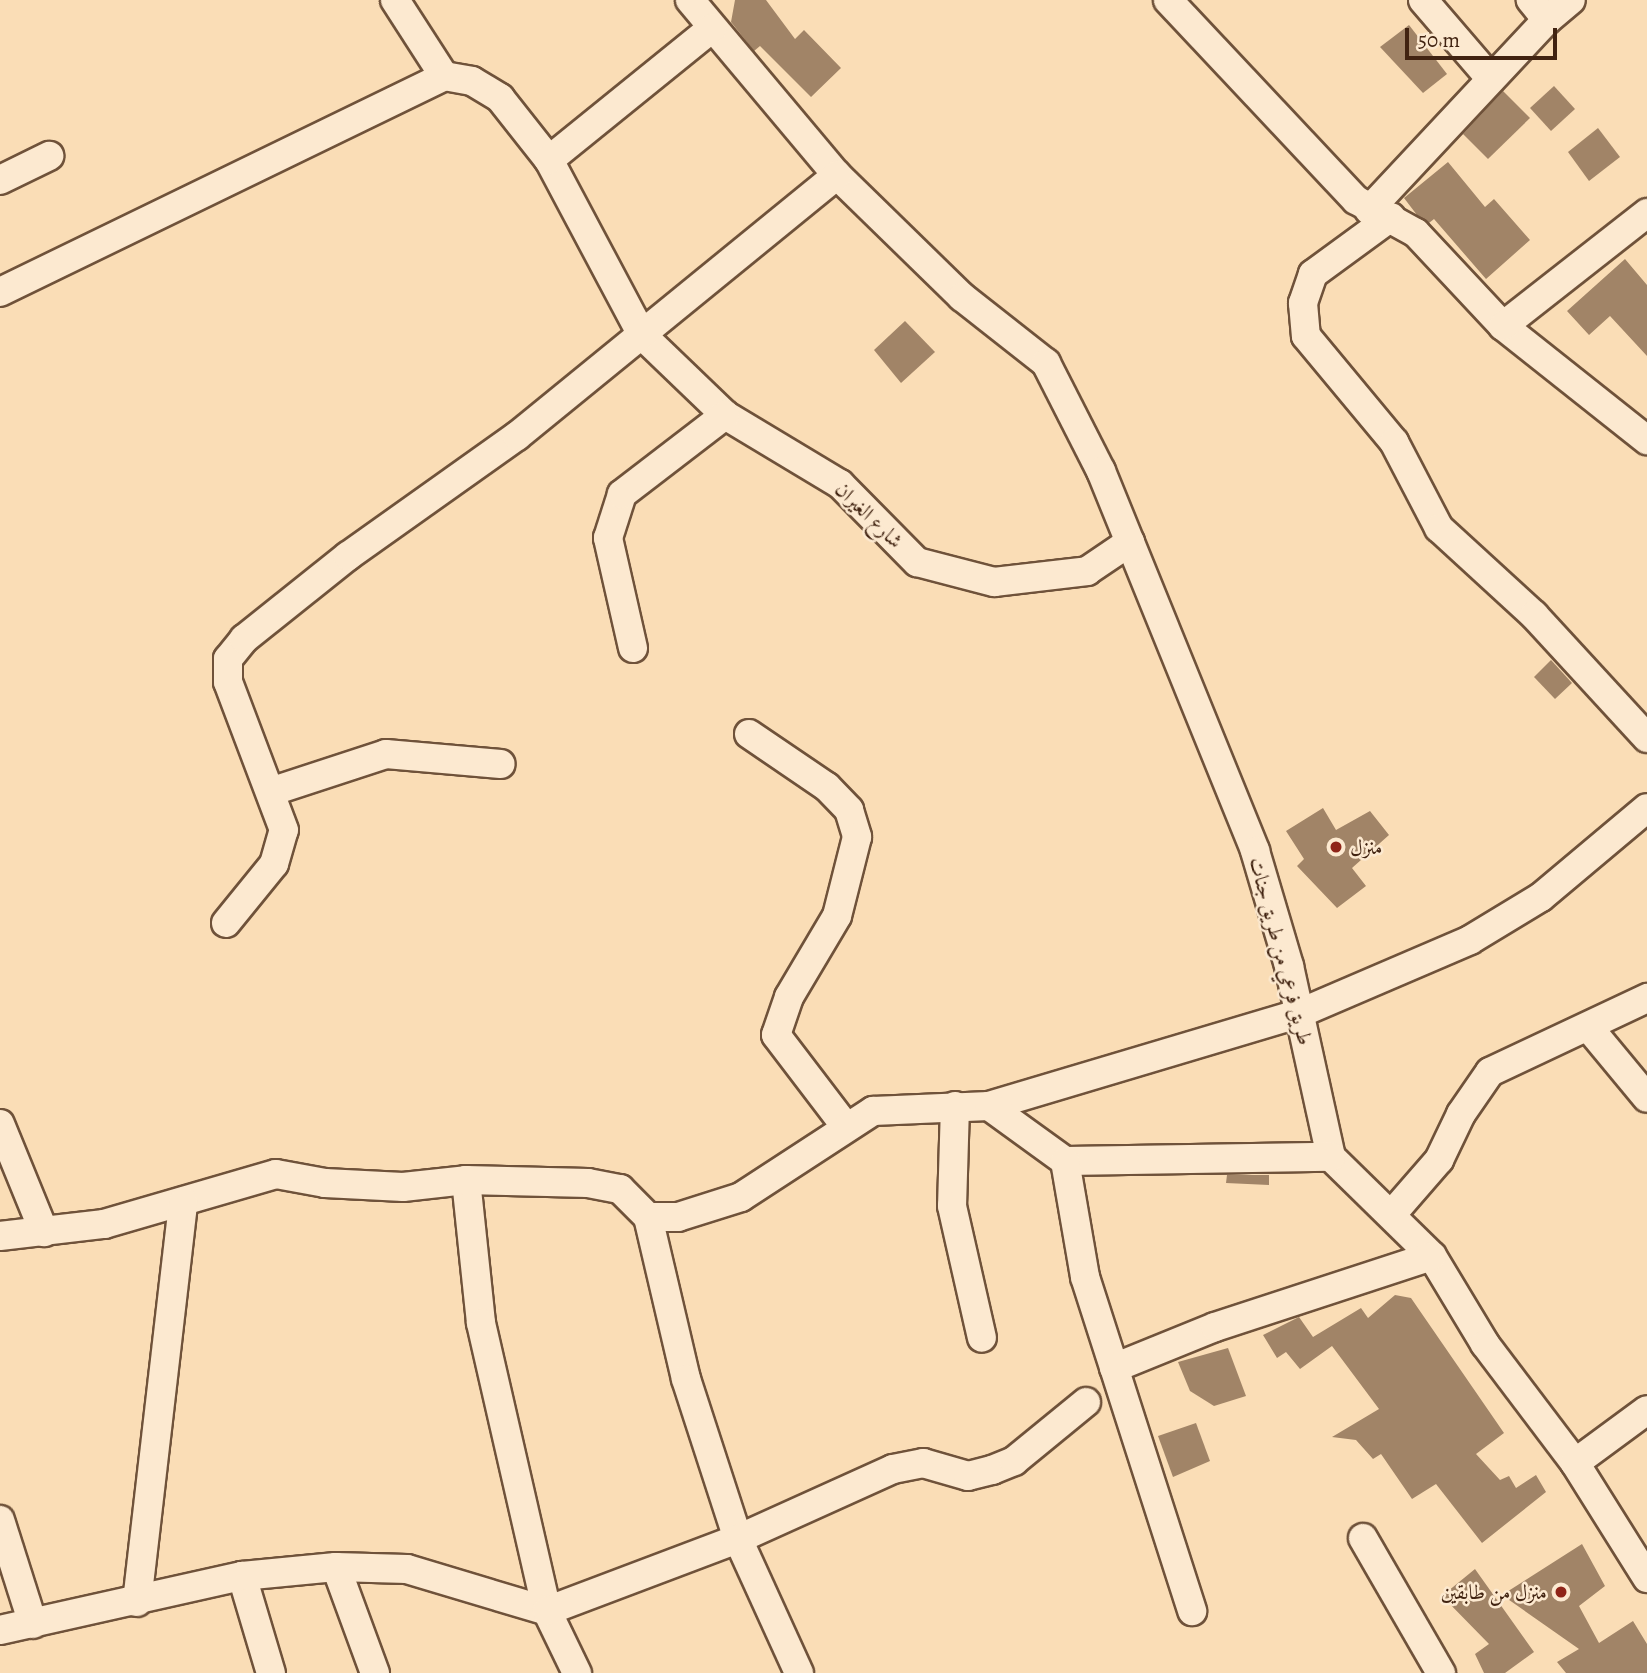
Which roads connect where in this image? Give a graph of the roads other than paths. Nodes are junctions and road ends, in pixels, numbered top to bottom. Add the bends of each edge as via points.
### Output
1 (395, 0) edge
2 (1168, 0) edge
3 (1423, 0) edge
4 (1571, 0) edge
5 (695, 2) edge
6 (1539, 10) edge
7 (712, 28) junction
8 (444, 76) junction
9 (1492, 79) junction
10 (49, 156) dead end
11 (549, 160) junction
12 (837, 175) junction
13 (0, 180) edge
14 (1647, 213) edge
15 (1380, 214) junction
16 (0, 292) edge
17 (1503, 326) junction
18 (642, 335) junction
19 (725, 415) junction
20 (1647, 440) edge
21 (1130, 542) junction
22 (633, 648) dead end
23 (749, 734) dead end
24 (1647, 738) edge
25 (501, 764) dead end
26 (273, 791) junction
27 (1647, 808) edge
28 (226, 923) dead end
29 (1647, 998) edge
30 (1300, 1013) junction
31 (1590, 1029) junction
32 (1647, 1098) edge
33 (955, 1106) junction
34 (989, 1106) junction
35 (0, 1124) edge
36 (846, 1127) junction
37 (1331, 1157) junction
38 (1065, 1161) junction
39 (466, 1180) junction
40 (183, 1202) junction
41 (1392, 1214) junction
42 (648, 1217) junction
43 (44, 1232) junction
44 (0, 1236) edge
45 (1432, 1256) junction
46 (982, 1338) dead end
47 (1114, 1368) junction
48 (1086, 1402) dead end
49 (1647, 1410) edge
50 (1575, 1463) junction
51 (0, 1520) edge
52 (1363, 1538) dead end
53 (738, 1539) junction
54 (336, 1567) junction
55 (242, 1576) junction
56 (1647, 1578) edge
57 (137, 1602) junction
58 (547, 1611) junction
59 (1192, 1611) dead end
60 (33, 1624) junction
61 (0, 1630) edge
62 (271, 1673) edge
63 (375, 1673) edge
64 (577, 1673) edge
65 (799, 1673) edge
66 (1441, 1673) edge

1 - 8 street
2 - 15 street via 1237,78
3 - 9 street
4 - 6 street
5 - 7 street, طريق فرعي من طريق جنات
6 - 9 street
7 - 11 street
7 - 12 street, طريق فرعي من طريق جنات
8 - 11 street, شارع الغيران via 472,81 500,98
8 - 16 street
9 - 15 street
10 - 13 street
11 - 18 street, شارع الغيران
12 - 18 street
12 - 21 street, طريق فرعي من طريق جنات via 962,297 1046,363
14 - 17 street
15 - 17 street via 1434,248
15 - 24 street via 1313,274 1303,303 1306,336 1394,442 1438,528 1534,615
17 - 20 street
18 - 19 street, شارع الغيران
18 - 26 street via 517,436 348,556 244,639 228,659 228,682
19 - 21 street, شارع الغيران via 840,484 917,562 994,582 1087,571
19 - 22 street via 622,494 608,538
21 - 30 street, طريق فرعي من طريق جنات via 1255,850
23 - 36 street via 827,787 849,810 858,837 837,916 789,997 776,1035
25 - 26 street via 386,754
26 - 28 street via 284,830 274,864
27 - 30 street via 1541,897 1482,933
29 - 31 street
30 - 34 street
30 - 37 street, طريق فرعي من طريق جنات
31 - 32 street
31 - 41 street via 1490,1072 1461,1114 1439,1160
33 - 34 street
33 - 36 street via 873,1111
33 - 46 street via 952,1206
34 - 38 street
35 - 43 street
36 - 42 street via 777,1177 719,1208
37 - 38 street
37 - 41 street
38 - 47 street via 1085,1277
39 - 40 street via 403,1186 325,1183 276,1174
39 - 42 street via 620,1189
39 - 58 street via 481,1323
40 - 43 street via 104,1224
40 - 57 street
41 - 45 street
42 - 53 street via 686,1379
43 - 44 street
45 - 47 street via 1215,1327
45 - 50 street via 1485,1344
47 - 59 street
48 - 53 street via 1014,1461 992,1470 968,1476 923,1463 907,1464
49 - 50 street
50 - 56 street
51 - 60 street
52 - 66 street
53 - 58 street
53 - 65 street
54 - 55 street
54 - 58 street via 407,1569
54 - 63 street
55 - 57 street
55 - 62 street
57 - 60 street
58 - 64 street
60 - 61 street

